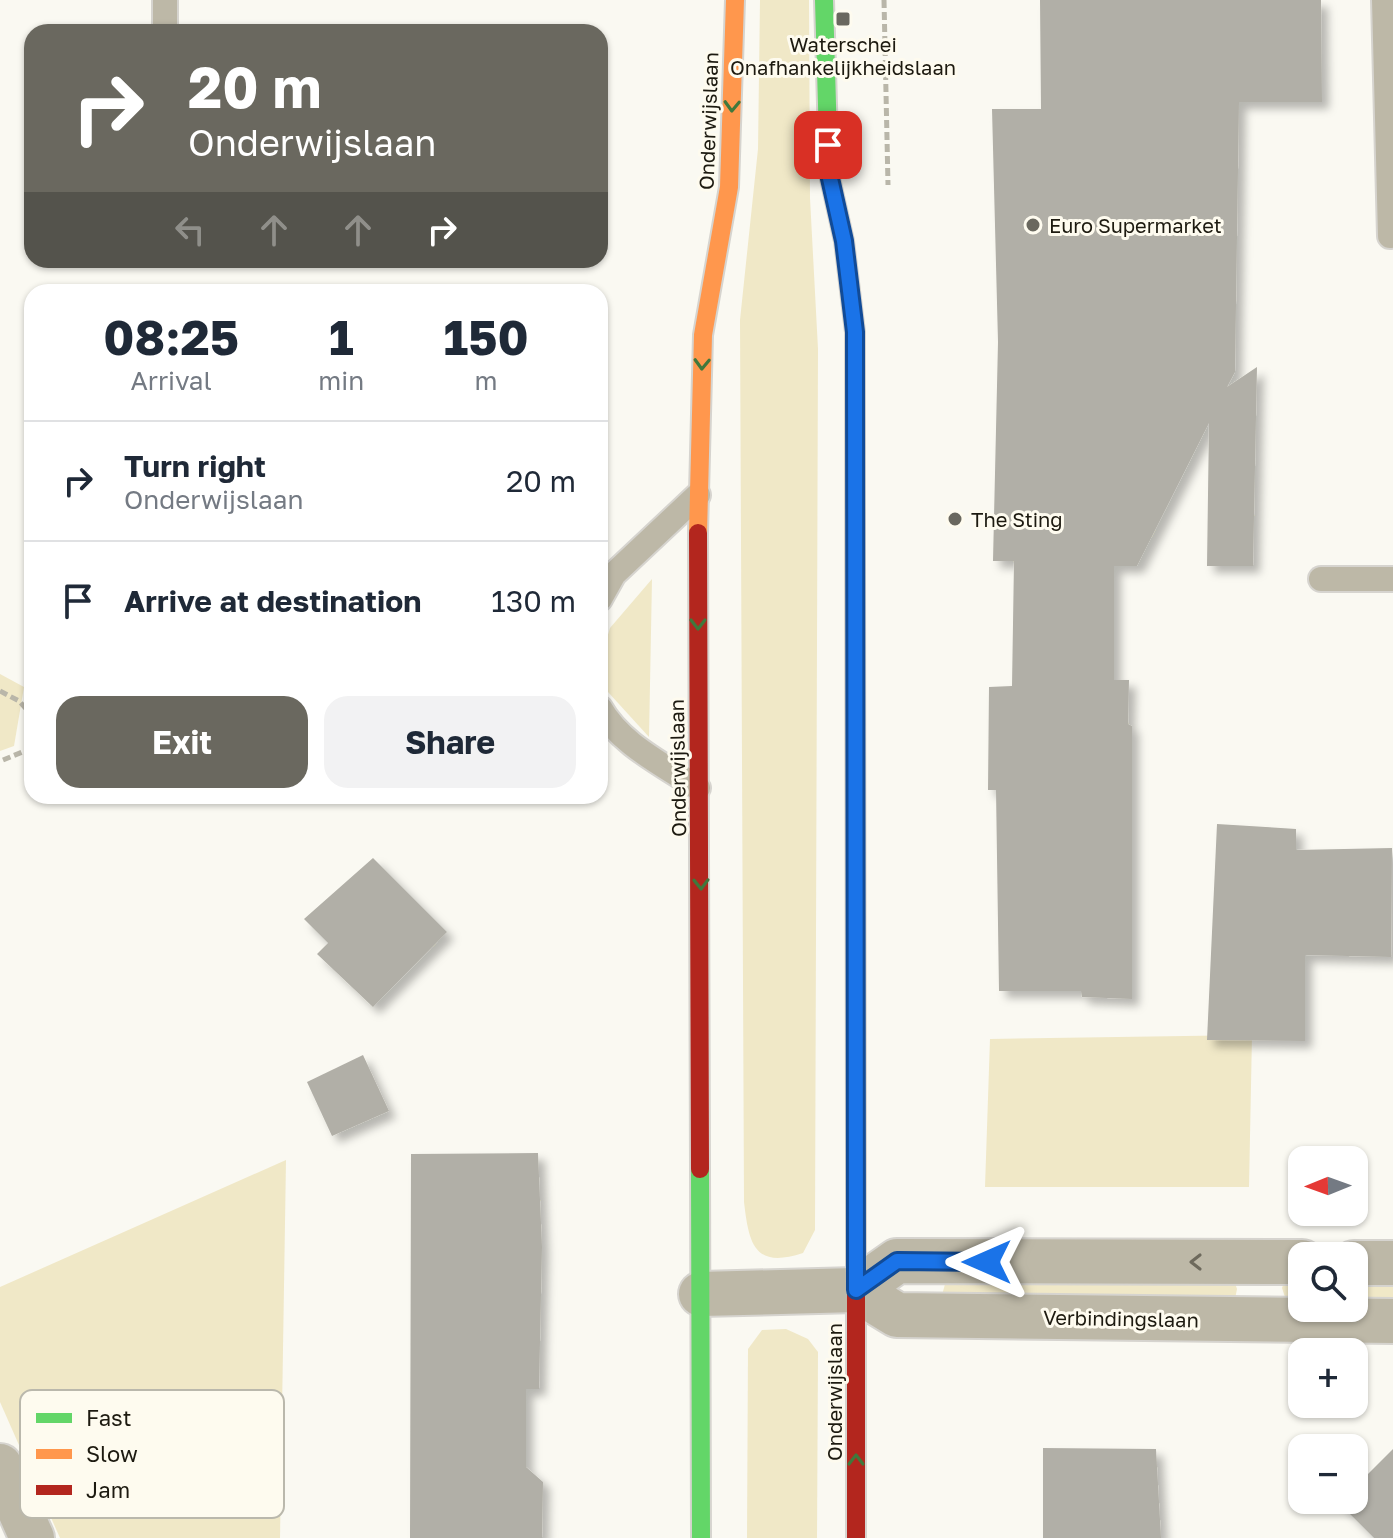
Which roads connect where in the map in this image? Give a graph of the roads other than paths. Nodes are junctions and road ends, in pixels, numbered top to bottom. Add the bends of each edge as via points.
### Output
1 (165, 0) edge
2 (735, 0) edge
3 (824, 0) edge
4 (1384, 0) edge
5 (165, 24) edge
6 (1390, 236) dead end
7 (698, 495) junction
8 (1321, 579) dead end
9 (1393, 579) edge
10 (608, 585) edge
11 (608, 722) edge
12 (698, 788) junction
13 (1258, 1262) junction
14 (1288, 1262) edge
15 (1368, 1263) edge
16 (1393, 1263) edge
17 (856, 1290) junction
18 (701, 1294) junction
19 (1257, 1320) junction
20 (1393, 1321) edge
21 (0, 1466) edge
22 (20, 1511) edge
23 (23, 1518) edge
24 (32, 1538) edge
25 (701, 1538) edge
26 (856, 1538) edge

1 - 5 lane
2 -> 7 main road, Onderwijslaan via 729,187 703,335
3 - 17 main road, Onderwijslaan via 829,174 855,332
4 - 6 lane
7 - 10 lane
7 -> 12 main road, Onderwijslaan
8 - 9 lane
11 - 12 lane
12 -> 18 main road, Onderwijslaan
13 - 14 street
13 -> 17 street via 897,1261
13 - 19 street
15 - 16 street
17 - 18 street
17 - 19 street, Verbindingslaan via 897,1315
26 -> 17 main road, Onderwijslaan
18 - 25 main road, Onderwijslaan
19 - 20 street, Verbindingslaan
21 - 22 street
23 - 24 street

